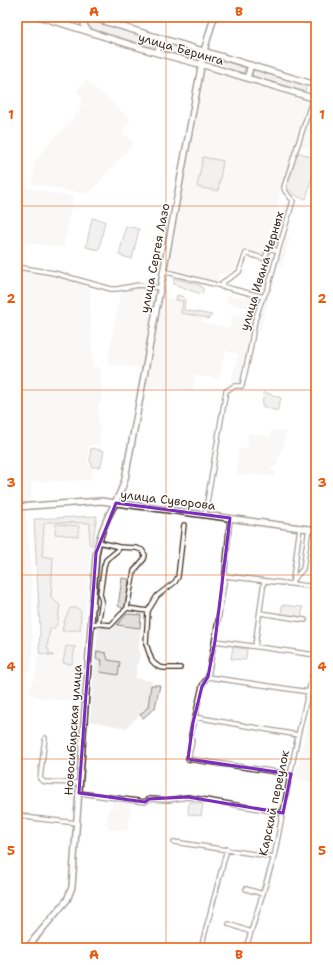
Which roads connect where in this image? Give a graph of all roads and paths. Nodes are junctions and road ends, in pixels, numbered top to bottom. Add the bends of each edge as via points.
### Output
1 (41, 17) edge
2 (90, 17) edge
3 (214, 17) edge
4 (88, 31) junction
5 (162, 38) junction
6 (204, 51) junction
7 (157, 53) junction
8 (202, 65) junction
9 (251, 65) junction
10 (247, 78) junction
11 (316, 85) edge
12 (315, 98) edge
13 (278, 251) junction
14 (17, 267) edge
15 (163, 272) junction
16 (222, 287) junction
17 (160, 288) junction
18 (264, 297) junction
19 (116, 503) junction
20 (17, 507) edge
21 (205, 514) junction
22 (230, 518) junction
23 (184, 525) dead end
24 (300, 527) junction
25 (309, 528) junction
26 (316, 530) edge
27 (98, 542) junction
28 (119, 547) junction
29 (225, 576) junction
30 (264, 581) junction
31 (292, 582) junction
32 (316, 587) edge
33 (127, 608) junction
34 (148, 611) junction
35 (260, 614) junction
36 (305, 620) dead end
37 (91, 623) junction
38 (98, 624) junction
39 (215, 641) junction
40 (255, 646) junction
41 (316, 655) edge
42 (316, 661) edge
43 (180, 668) dead end
44 (208, 677) junction
45 (309, 692) junction
46 (316, 694) edge
47 (195, 717) junction
48 (298, 735) junction
49 (45, 738) dead end
50 (291, 774) junction
51 (80, 783) junction
52 (79, 793) junction
53 (283, 814) junction
54 (17, 815) edge
55 (77, 824) junction
56 (174, 842) dead end
57 (227, 849) junction
58 (274, 857) junction
59 (246, 889) dead end
60 (263, 894) junction
61 (229, 924) dead end
62 (251, 932) junction
63 (17, 942) edge
64 (161, 947) dead end
65 (20, 948) edge
66 (28, 948) edge
67 (173, 948) edge
68 (201, 948) edge
69 (246, 948) edge

1 - 4 street, улица Беринга
2 - 4 street via 84,22
2 - 5 street, улица Беринга
3 - 6 street, улица Сергея Лазо
4 - 7 street, улица Беринга
5 - 6 street, улица Беринга
5 - 7 street
6 - 8 street, улица Сергея Лазо
6 - 9 street, улица Беринга
7 - 8 street, улица Беринга
8 - 10 street, улица Беринга
8 - 15 street, улица Сергея Лазо
9 - 10 street
9 - 11 street, улица Беринга
10 - 12 street, улица Беринга
12 - 13 street, улица Ивана Черных via 284,187 293,201
13 - 16 street via 268,248 265,259 246,253 240,272 223,282
13 - 18 street, улица Ивана Черных
14 - 17 street via 54,273 111,289 139,285
15 - 16 street
15 - 17 street, улица Сергея Лазо
16 - 18 street
17 - 19 street, улица Сергея Лазо via 125,479
18 - 21 street, улица Ивана Черных via 255,320 242,386 234,386 226,391
19 - 20 street, улица Суворова via 101,501
19 - 21 street, улица Суворова
19 - 27 street, Новосибирская улица
21 - 22 street, улица Суворова
22 - 24 street, улица Суворова
22 - 29 street
23 - 34 street via 178,577 157,596
24 - 25 street, улица Суворова
24 - 31 street
25 - 26 street, улица Суворова
25 - 31 street via 303,569
27 - 28 street
27 - 37 street, Новосибирская улица
28 - 33 street via 136,548 142,550 145,555 134,571
28 - 38 street via 106,560 104,566
29 - 30 street
29 - 39 street
30 - 31 street
30 - 35 street
31 - 32 street
33 - 34 street
33 - 38 street via 111,625
34 - 43 street via 146,644 152,661 159,667
35 - 36 street
35 - 40 street
37 - 38 street
37 - 51 street, Новосибирская улица
39 - 40 street
39 - 44 street
40 - 41 street
42 - 45 street, Карский переулок
44 - 45 street
44 - 47 street via 202,686
45 - 46 street
45 - 48 street, Карский переулок
47 - 48 street
47 - 50 street via 188,759
48 - 50 street, Карский переулок
49 - 51 street via 40,779 45,782
50 - 53 street, Карский переулок
51 - 52 street, Новосибирская улица
52 - 53 street via 145,802 149,799 188,797
52 - 55 street, Новосибирская улица
53 - 58 street, Карский переулок
54 - 55 street
55 - 66 street, Новосибирская улица via 71,892
56 - 57 street
57 - 58 street
57 - 68 street
58 - 60 street, Карский переулок
59 - 60 street
60 - 62 street, Карский переулок
61 - 62 street
62 - 69 street, Карский переулок
63 - 65 street
64 - 67 street

